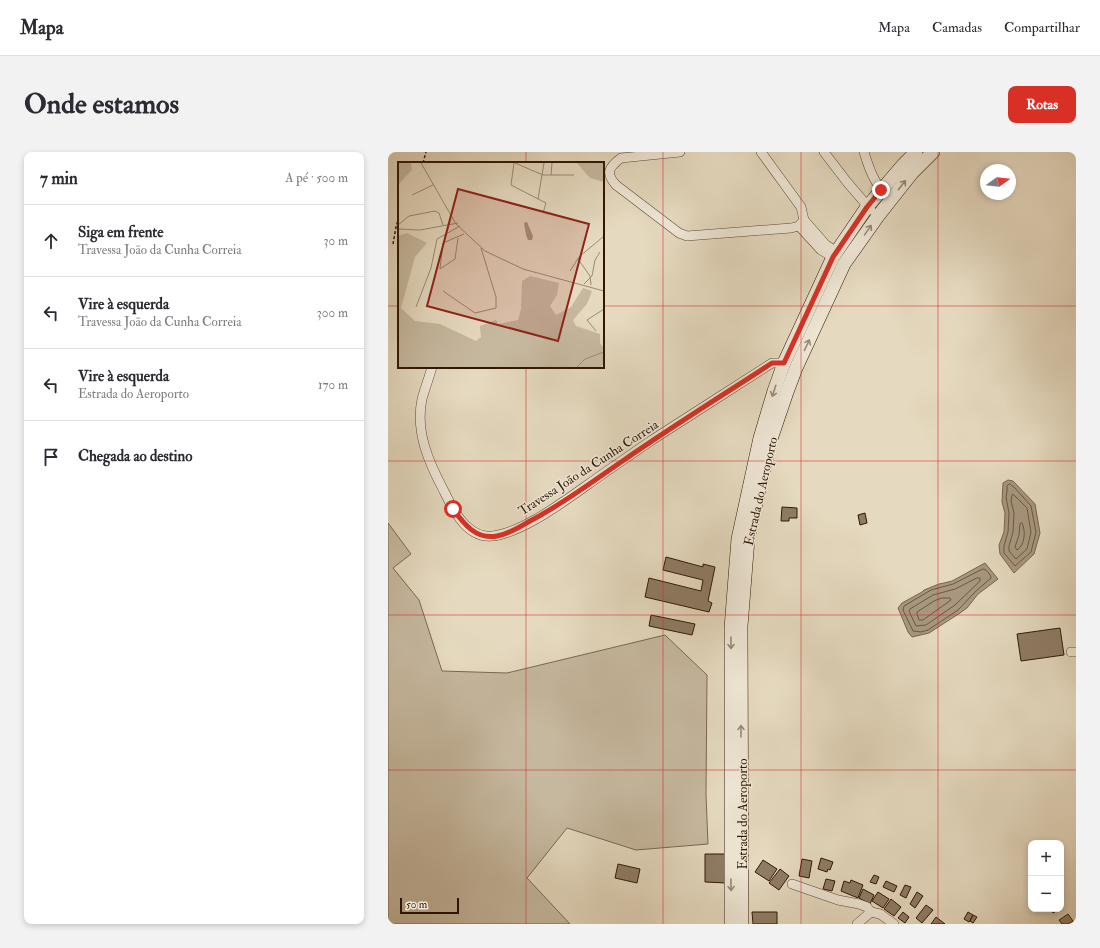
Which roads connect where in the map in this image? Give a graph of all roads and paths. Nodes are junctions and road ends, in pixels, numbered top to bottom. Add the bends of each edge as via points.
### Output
1 (426, 152) edge
2 (680, 152) edge
3 (761, 152) edge
4 (824, 152) edge
5 (864, 152) edge
6 (916, 152) edge
7 (933, 152) edge
8 (423, 162) edge
9 (881, 190) junction
10 (892, 199) junction
11 (867, 207) junction
12 (878, 216) junction
13 (398, 220) edge
14 (802, 223) junction
15 (393, 244) dead end
16 (835, 255) junction
17 (784, 363) junction
18 (432, 368) edge
19 (792, 884) dead end
20 (871, 912) junction
21 (731, 924) edge
22 (742, 924) edge
23 (857, 924) edge
24 (894, 924) edge

1 - 8 path
2 - 14 street via 621,158 610,171 610,178 678,233 686,236
3 - 14 street via 801,207
4 - 11 street
5 - 9 street
6 - 9 main road, Estrada do Aeroporto
10 -> 7 main road, Estrada do Aeroporto via 912,173
9 - 10 street
9 - 11 main road, Estrada do Aeroporto
10 - 12 main road, Estrada do Aeroporto
11 - 12 street
11 - 16 main road, Estrada do Aeroporto
22 -> 12 main road, Estrada do Aeroporto via 741,626 748,539 770,442 787,392 844,264
13 - 15 path
14 - 16 street
16 - 17 main road, Estrada do Aeroporto
17 - 18 street, Travessa João da Cunha Correia via 772,363 539,516 496,536 477,533 463,522 442,489 424,446 420,424 421,409
17 -> 21 main road, Estrada do Aeroporto via 760,438 738,539 731,628
19 - 20 street via 838,900 859,904
20 - 23 street
20 - 24 street via 880,914

